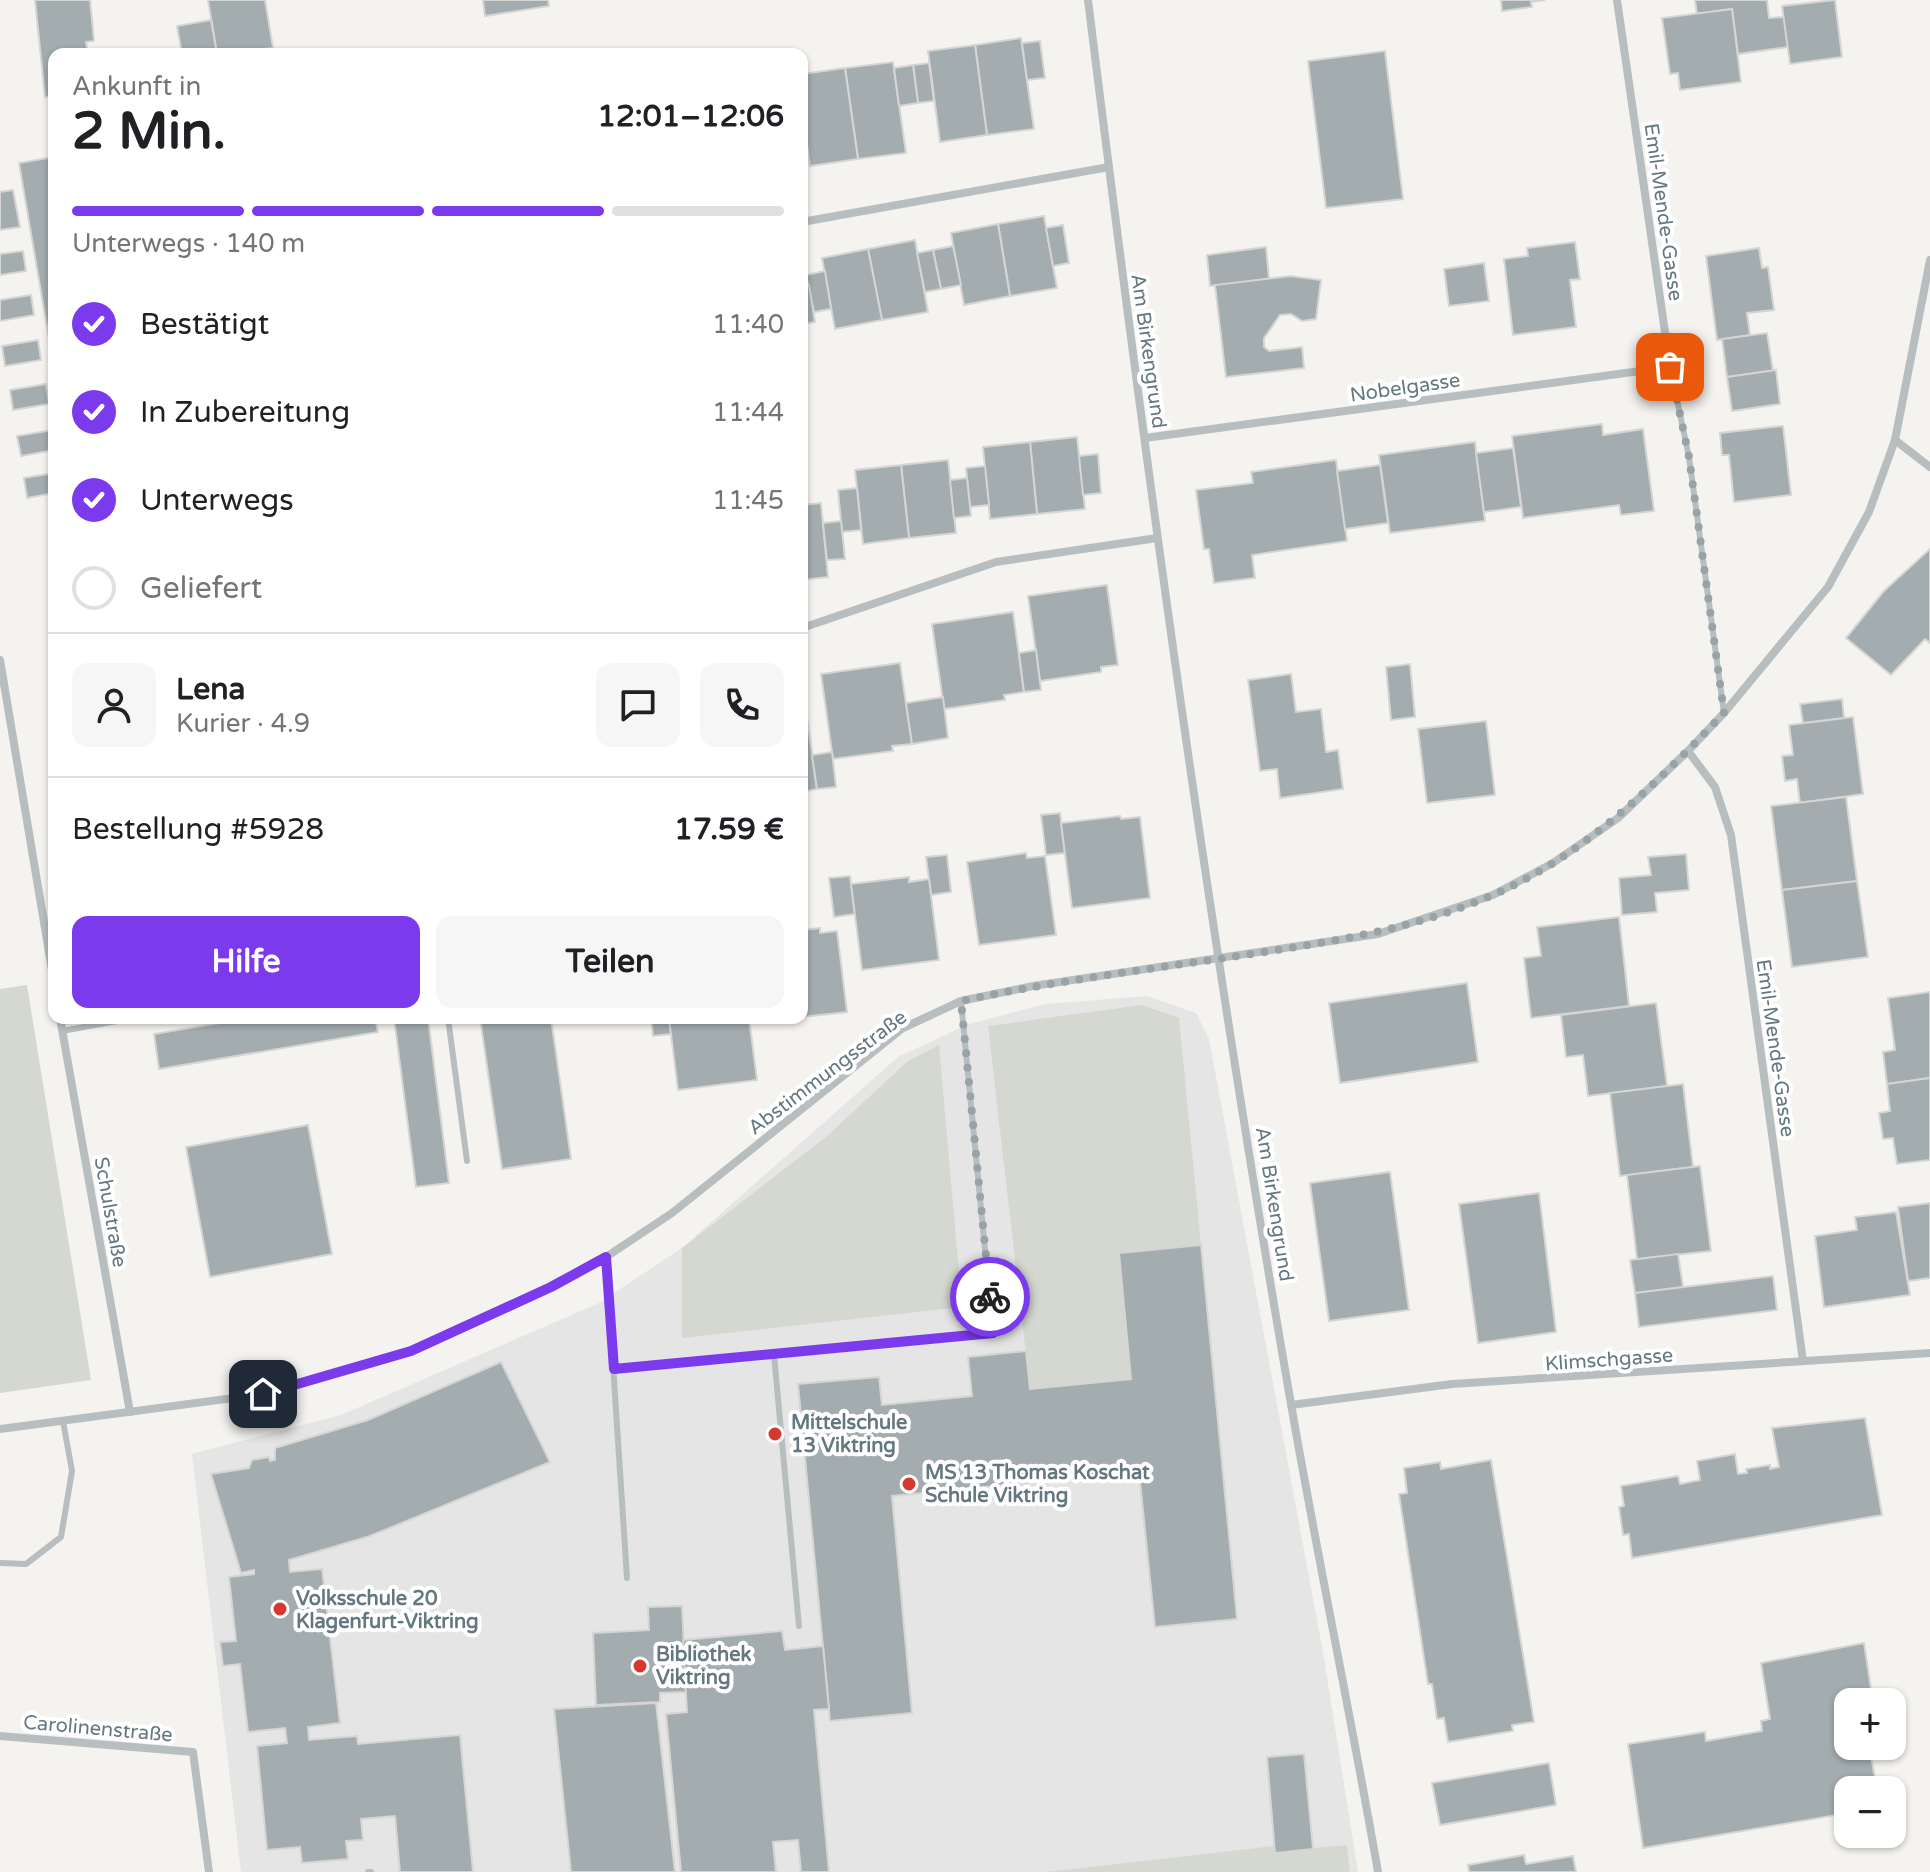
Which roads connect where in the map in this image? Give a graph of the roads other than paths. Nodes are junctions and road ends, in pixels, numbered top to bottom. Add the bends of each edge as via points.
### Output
1 (1088, 0) edge
2 (1617, 0) edge
3 (1109, 167) junction
4 (808, 221) edge
5 (1930, 260) edge
6 (1670, 367) junction
7 (1145, 438) junction
8 (1895, 440) junction
9 (1930, 467) edge
10 (1157, 538) junction
11 (808, 626) edge
12 (0, 660) edge
13 (1724, 713) junction
14 (1688, 751) junction
15 (48, 946) edge
16 (1218, 959) junction
17 (961, 1001) junction
18 (61, 1024) edge
19 (100, 1024) edge
20 (449, 1024) edge
21 (62, 1031) junction
22 (467, 1161) dead end
23 (606, 1257) junction
24 (1930, 1353) edge
25 (774, 1355) junction
26 (1803, 1361) junction
27 (614, 1369) junction
28 (1291, 1405) junction
29 (130, 1412) junction
30 (63, 1421) junction
31 (0, 1429) edge
32 (0, 1563) edge
33 (627, 1578) dead end
34 (799, 1626) dead end
35 (0, 1736) edge
36 (209, 1872) edge
37 (1378, 1872) edge

1 - 3 street, Am Birkengrund
2 - 6 street, Emil-Mende-Gasse
3 - 4 street
3 - 7 street, Am Birkengrund
5 - 8 street, Abstimmungsstraße
6 - 7 street, Nobelgasse
6 - 13 lane, Emil-Mende-Gasse via 1689,457
7 - 10 street, Am Birkengrund
8 - 9 street
8 - 13 street, Abstimmungsstraße via 1869,512 1828,587
10 - 11 street via 996,562
10 - 16 street, Am Birkengrund
12 - 15 street
13 - 14 street, Abstimmungsstraße
14 - 16 street, Abstimmungsstraße via 1618,818 1553,863 1493,895 1378,934
14 - 26 street, Emil-Mende-Gasse via 1715,787 1731,835
16 - 17 street, Abstimmungsstraße
16 - 28 street, Am Birkengrund
17 - 23 street, Abstimmungsstraße via 903,1028 672,1213
17 - 25 lane via 993,1333
18 - 21 street, Schulstraße
19 - 21 lane
20 - 22 lane
21 - 29 street, Schulstraße
23 - 27 lane
23 - 29 street, Abstimmungsstraße via 411,1351 355,1370 263,1394
24 - 26 street, Klimschgasse
25 - 27 lane
25 - 34 lane
26 - 28 street, Klimschgasse via 1452,1384
27 - 33 lane
28 - 37 street, Am Birkengrund
29 - 30 street, Abstimmungsstraße
30 - 31 street, Abstimmungsstraße
30 - 32 lane via 72,1471 61,1537 26,1564
35 - 36 street, Carolinenstraße via 193,1752

